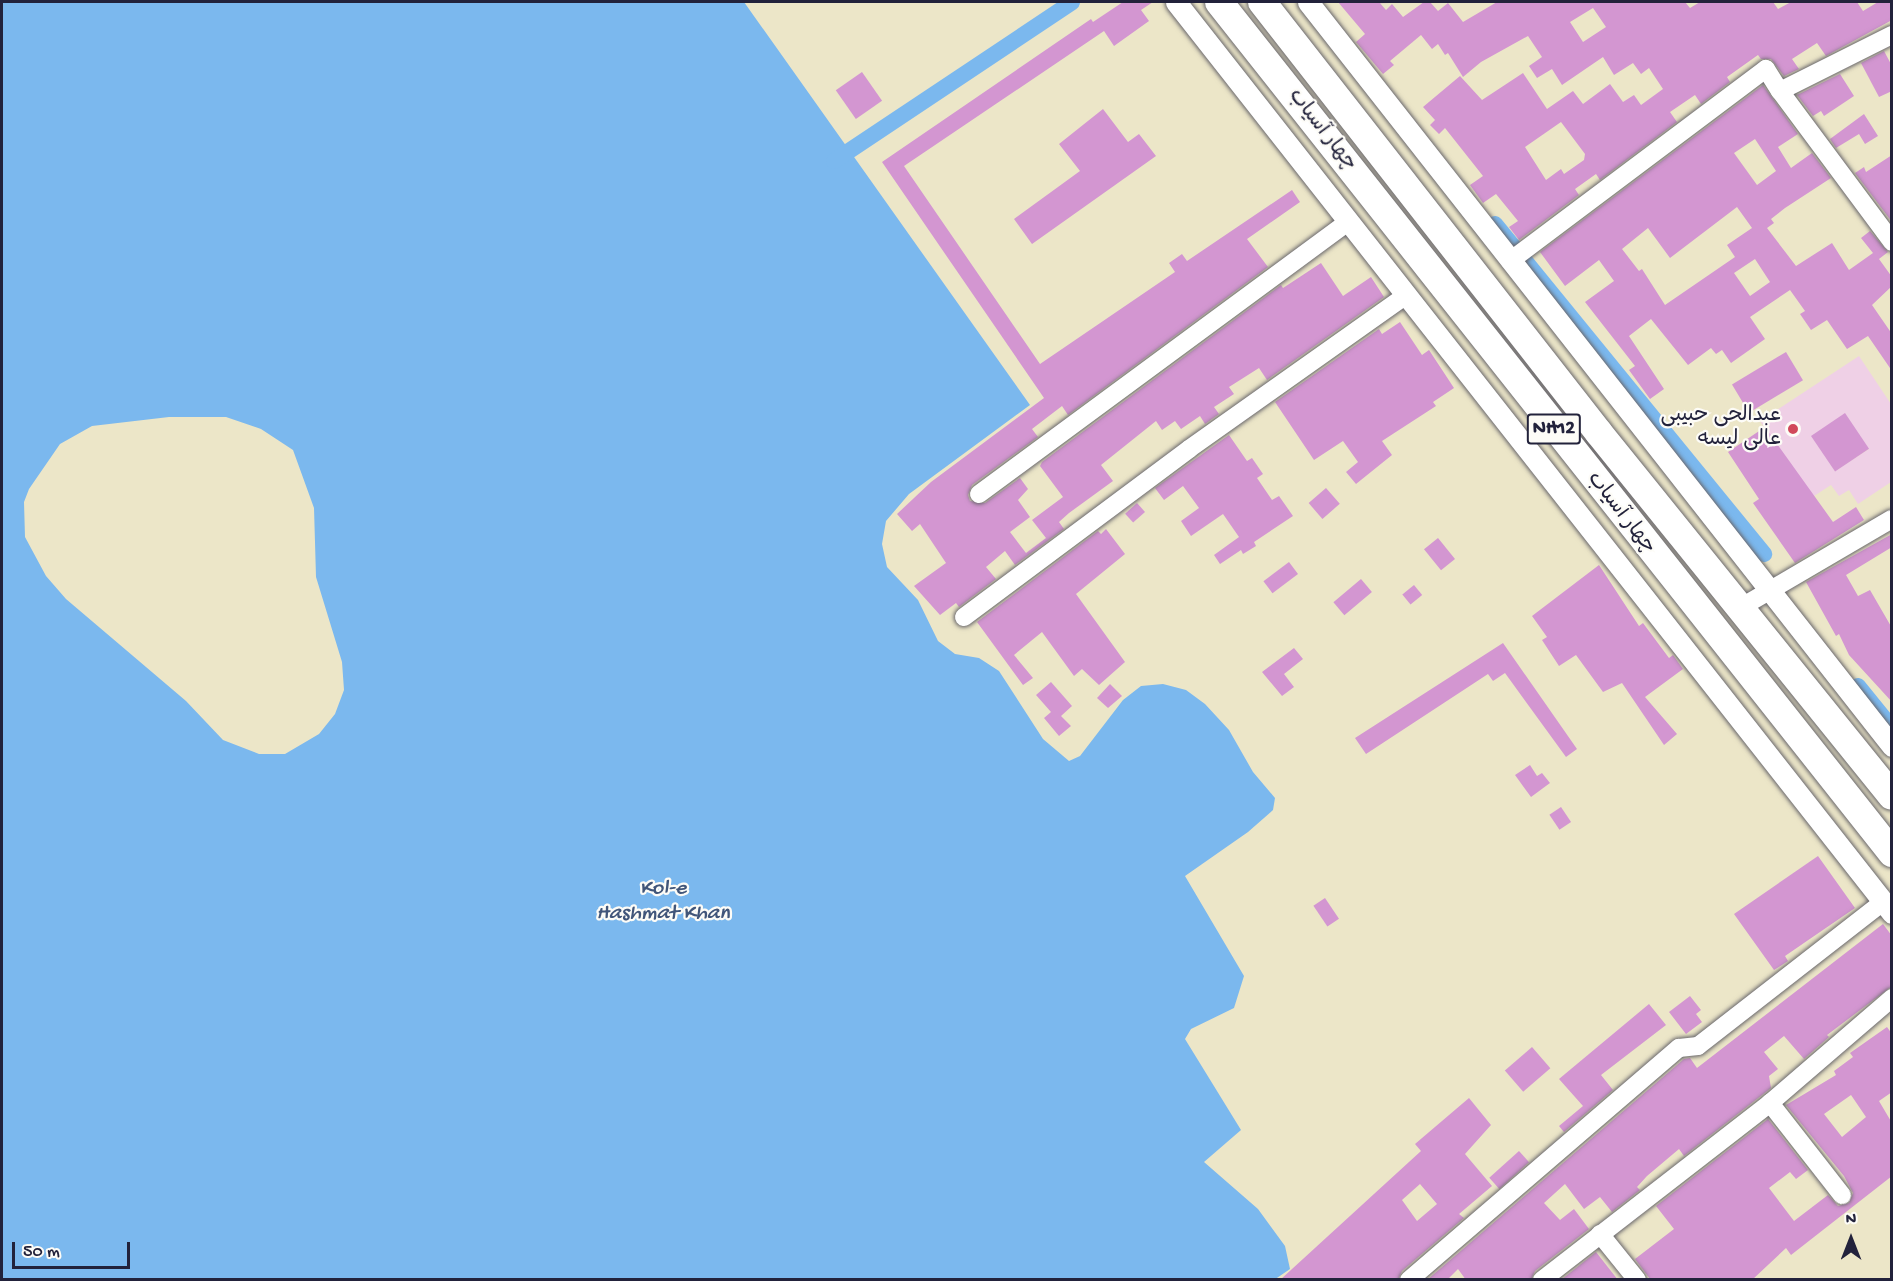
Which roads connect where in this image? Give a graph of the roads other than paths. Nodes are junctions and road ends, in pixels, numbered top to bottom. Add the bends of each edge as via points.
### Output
1 (1176, 2) edge
2 (1219, 2) edge
3 (1262, 2) edge
4 (1308, 2) edge
5 (1892, 35) edge
6 (1780, 91) junction
7 (1347, 223) junction
8 (1892, 242) edge
9 (1517, 256) junction
10 (1404, 297) junction
11 (979, 494) dead end
12 (1892, 519) edge
13 (1768, 589) junction
14 (1740, 608) junction
15 (964, 617) dead end
16 (1892, 746) edge
17 (1892, 796) edge
18 (1892, 853) edge
19 (1887, 908) edge
20 (1892, 998) edge
21 (1770, 1103) junction
22 (1842, 1195) dead end
23 (1600, 1234) junction
24 (1409, 1280) edge
25 (1542, 1280) edge
26 (1637, 1280) edge

1 - 7 street
2 - 18 highway, چهار آسیاب / NH12
3 - 14 highway, چهار آسیاب / NH12
4 - 9 street
5 - 6 street
6 - 8 street
6 - 9 street via 1766,69
7 - 10 street
7 - 11 street
9 - 13 street
10 - 15 street via 1189,448
10 - 19 street
12 - 13 street
13 - 14 street
13 - 16 street
14 - 17 highway, چهار آسیاب / NH12
19 - 24 street via 1698,1046 1679,1048
20 - 21 street
21 - 22 street
21 - 23 street
23 - 25 street
23 - 26 street

